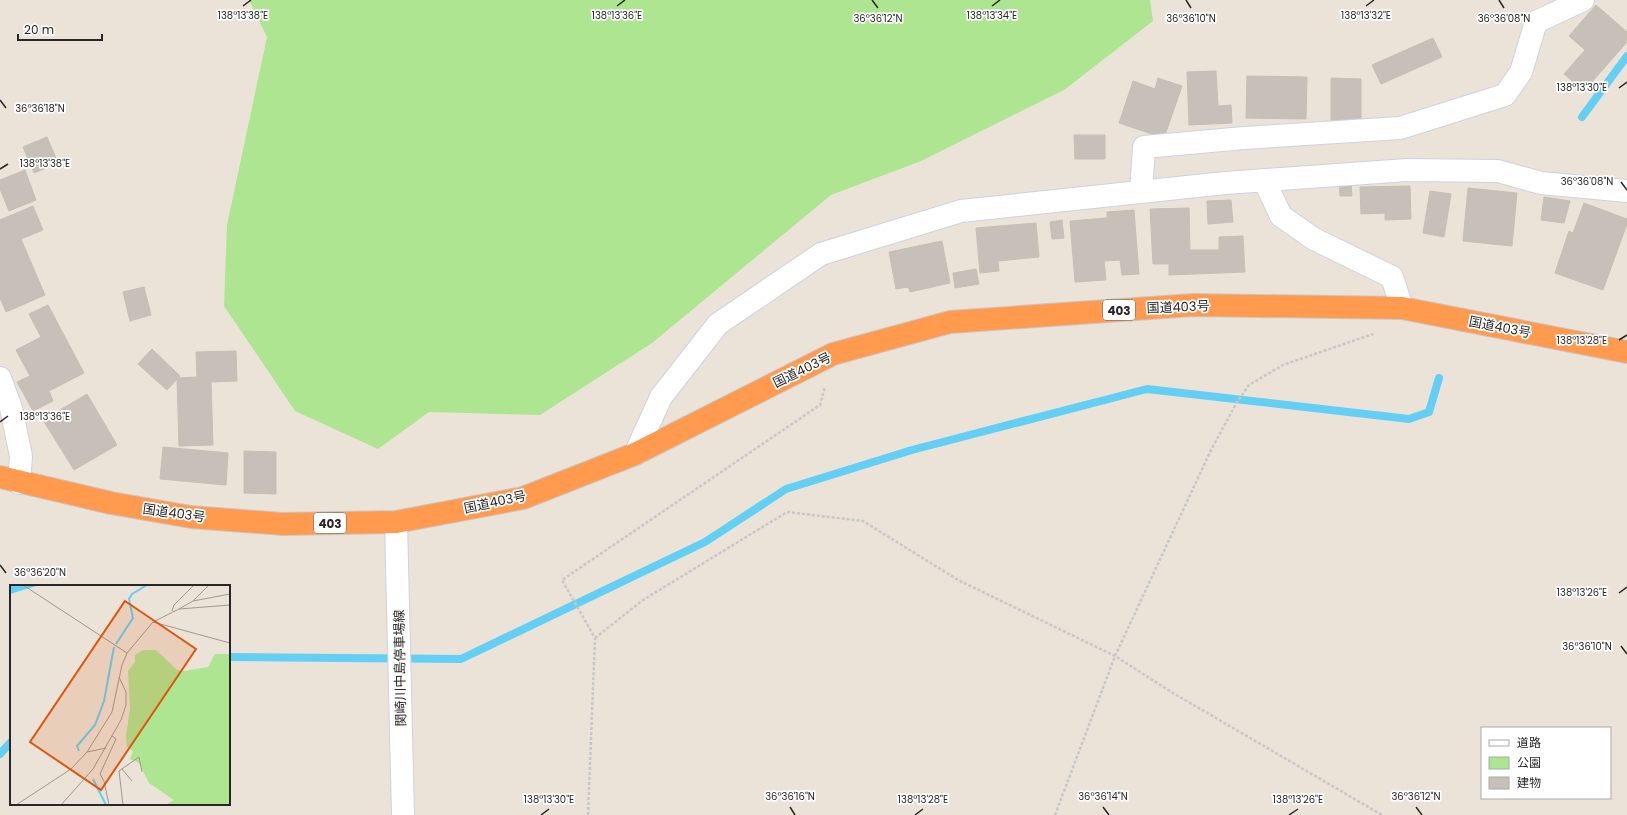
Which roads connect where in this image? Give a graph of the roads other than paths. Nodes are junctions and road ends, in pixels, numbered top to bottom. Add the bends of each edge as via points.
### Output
1 (1584, 0) edge
2 (1264, 180) junction
3 (1627, 191) edge
4 (1142, 192) junction
5 (1402, 308) junction
6 (1627, 352) edge
7 (0, 378) edge
8 (6, 424) edge
9 (635, 454) junction
10 (9, 480) edge
11 (396, 522) junction
12 (403, 815) edge

1 - 4 street via 1536,22 1521,72 1505,95 1400,128 1144,147
2 - 3 street via 1407,170 1498,172 1541,183
2 - 4 street
2 - 5 street via 1281,216 1314,240 1392,277
4 - 9 street via 961,211 821,254 718,324 661,397
5 - 6 highway, 国道403号 / 403
5 - 9 highway, 国道403号 / 403 via 1192,305 950,322 833,354
7 - 8 street
8 - 10 street via 21,456
9 - 11 highway, 国道403号 / 403 via 523,498
10 - 11 highway, 国道403号 / 403 via 111,503 191,517 283,524
11 - 12 street, 関崎川中島停車場線

